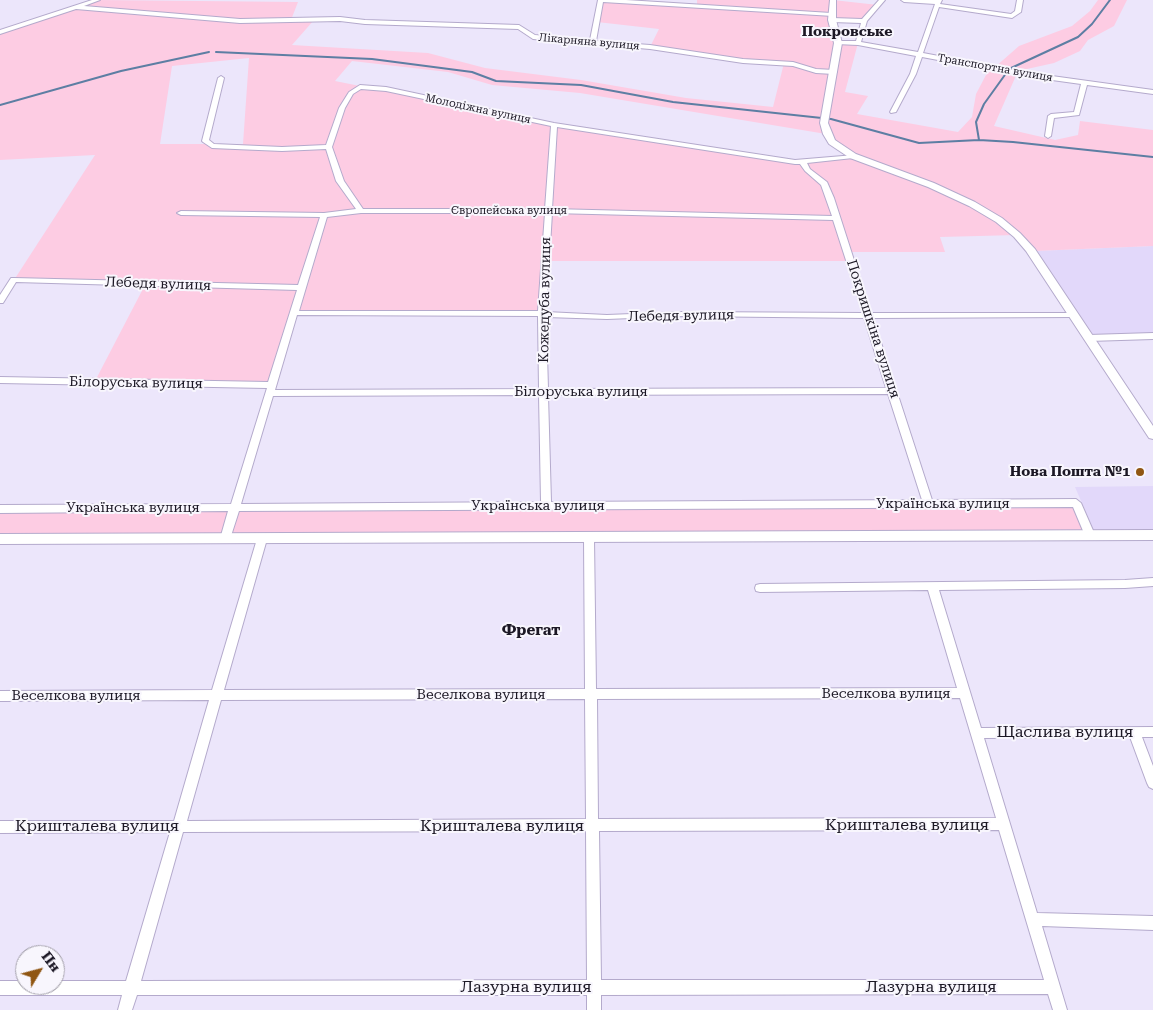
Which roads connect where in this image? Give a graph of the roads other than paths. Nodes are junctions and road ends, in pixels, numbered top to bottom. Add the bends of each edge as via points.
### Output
1 (97, 0) edge
2 (601, 0) edge
3 (833, 0) edge
4 (882, 0) edge
5 (904, 0) edge
6 (1020, 0) edge
7 (697, 3) edge
8 (938, 3) edge
9 (75, 7) junction
10 (832, 17) junction
11 (864, 21) junction
12 (0, 32) edge
13 (593, 42) junction
14 (838, 43) junction
15 (858, 43) junction
16 (919, 55) junction
17 (834, 72) junction
18 (221, 78) dead end
19 (1084, 83) junction
20 (1153, 92) edge
21 (892, 112) dead end
22 (554, 125) junction
23 (1048, 136) dead end
24 (329, 147) junction
25 (853, 156) junction
26 (803, 162) junction
27 (361, 211) junction
28 (548, 211) junction
29 (181, 213) dead end
30 (324, 215) junction
31 (836, 218) junction
32 (302, 288) junction
33 (0, 301) edge
34 (294, 313) junction
35 (542, 314) junction
36 (1071, 315) junction
37 (869, 316) junction
38 (1153, 336) edge
39 (1089, 338) junction
40 (0, 380) edge
41 (271, 389) junction
42 (892, 391) junction
43 (544, 392) junction
44 (1153, 435) edge
45 (928, 504) junction
46 (546, 506) junction
47 (235, 508) junction
48 (0, 509) edge
49 (1153, 534) edge
50 (1090, 535) junction
51 (589, 538) junction
52 (0, 539) edge
53 (225, 539) junction
54 (262, 539) junction
55 (1153, 582) edge
56 (932, 586) junction
57 (760, 588) dead end
58 (961, 693) dead end
59 (590, 694) junction
60 (0, 696) edge
61 (217, 696) junction
62 (1134, 732) junction
63 (1153, 732) edge
64 (976, 733) junction
65 (1153, 783) edge
66 (1004, 824) junction
67 (592, 825) junction
68 (0, 826) edge
69 (178, 826) junction
70 (1032, 919) junction
71 (1153, 923) edge
72 (594, 987) junction
73 (1053, 987) junction
74 (0, 988) edge
75 (132, 988) junction
76 (125, 1010) edge
77 (594, 1010) edge
78 (1060, 1010) edge

1 - 9 street
2 - 7 street
2 - 13 street
3 - 10 street
4 - 11 street
5 - 8 street
6 - 8 street via 1018,12 1012,16
7 - 10 street
8 - 16 street
9 - 12 street
9 - 13 street, Лікарняна вулиця via 231,20 519,27 533,37
10 - 11 street
10 - 14 street
11 - 15 street
13 - 17 street, Лікарняна вулиця via 793,64
14 - 15 street, Транспортна вулиця
14 - 17 street
15 - 16 street, Транспортна вулиця
16 - 19 street, Транспортна вулиця
16 - 21 street via 913,74
17 - 25 street via 825,112 826,134
18 - 24 street via 205,141 212,146 282,150
19 - 20 street, Транспортна вулиця
19 - 23 street via 1077,114 1051,116
22 - 24 street, Молодіжна вулиця via 386,89 360,87 342,108
22 - 26 street, Молодіжна вулиця
22 - 28 street, Кожедуба вулиця
24 - 27 street via 340,181
25 - 26 street, Молодіжна вулиця
25 - 36 street via 963,200 999,220 1030,250
26 - 31 street, Покришкіна вулиця via 806,170 824,184
27 - 28 street, Європейська вулиця
27 - 30 street, Європейська вулиця
28 - 31 street, Європейська вулиця
28 - 35 street, Кожедуба вулиця
29 - 30 street, Європейська вулиця
30 - 32 street
31 - 37 street, Покришкіна вулиця
32 - 33 street, Лебедя вулиця via 14,280
32 - 34 street
34 - 35 street, Лебедя вулиця
34 - 41 street
35 - 37 street, Лебедя вулиця via 607,317 682,314
35 - 43 street, Кожедуба вулиця
36 - 37 street, Лебедя вулиця
36 - 39 street
37 - 42 street, Покришкіна вулиця
38 - 39 street
39 - 44 street
40 - 41 street, Білоруська вулиця
41 - 43 street, Білоруська вулиця
41 - 47 street
42 - 43 street, Білоруська вулиця
42 - 45 street, Покришкіна вулиця
43 - 46 street, Кожедуба вулиця
45 - 46 street, Українська вулиця
45 - 50 street, Українська вулиця via 1076,503
46 - 47 street, Українська вулиця
47 - 48 street, Українська вулиця
47 - 53 street
49 - 50 street
50 - 51 street
51 - 54 street
51 - 59 street
52 - 53 street
53 - 54 street
54 - 61 street
55 - 56 street
56 - 57 street
56 - 64 street
58 - 59 street, Веселкова вулиця
59 - 61 street, Веселкова вулиця
59 - 67 street
60 - 61 street, Веселкова вулиця
61 - 69 street
62 - 63 street, Щаслива вулиця
62 - 64 street, Щаслива вулиця
62 - 65 street
64 - 66 street
66 - 67 street, Кришталева вулиця
66 - 70 street
67 - 69 street, Кришталева вулиця
67 - 72 street
68 - 69 street, Кришталева вулиця
69 - 75 street
70 - 71 street
70 - 73 street
72 - 73 street, Лазурна вулиця
72 - 75 street, Лазурна вулиця
72 - 77 street
73 - 78 street
74 - 75 street, Лазурна вулиця
75 - 76 street

